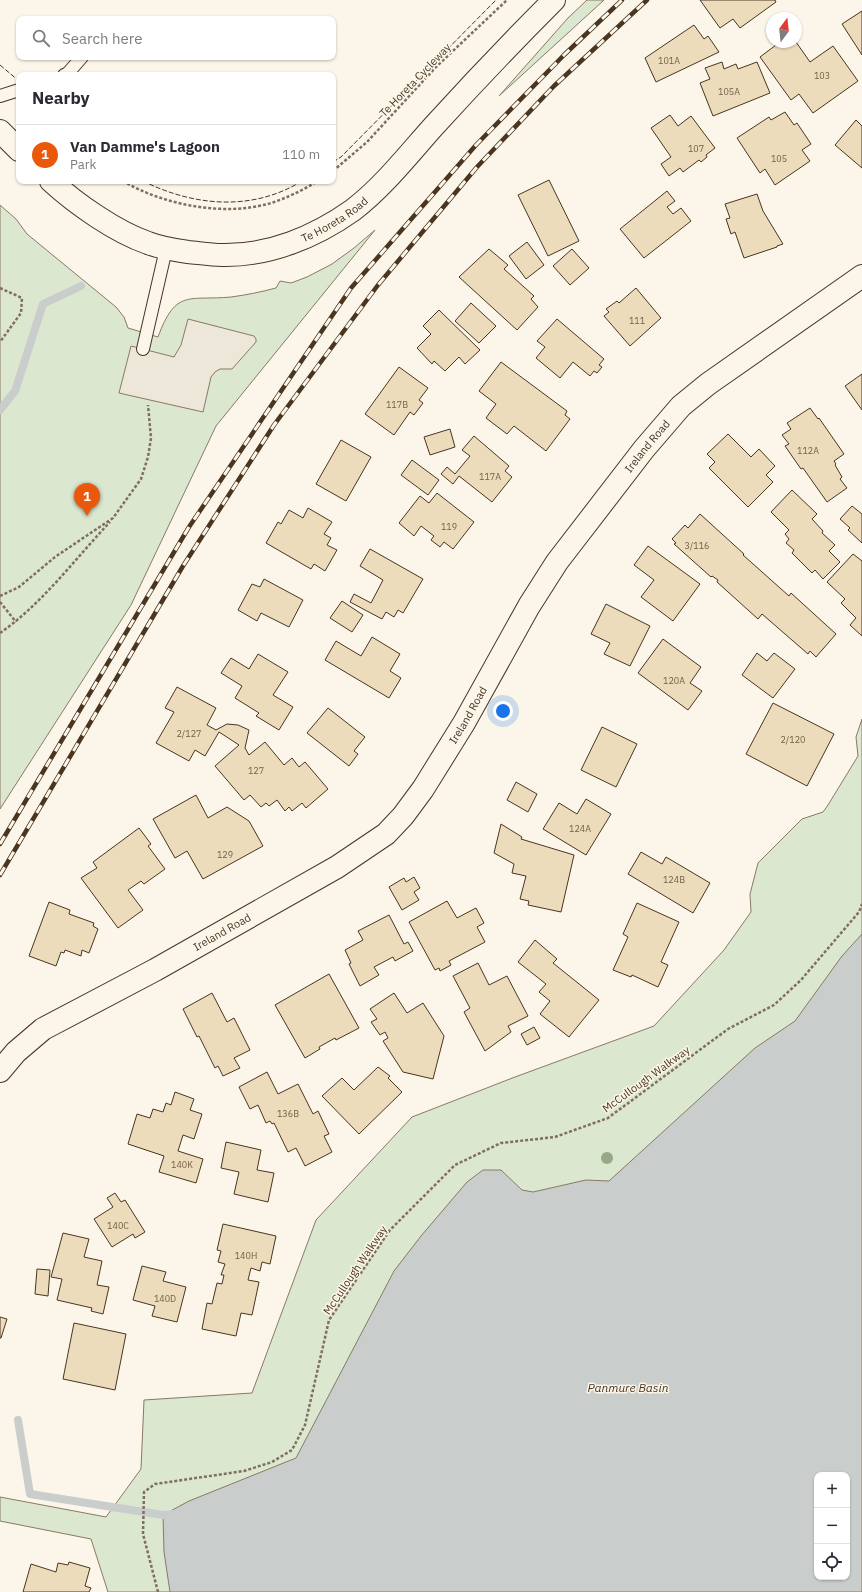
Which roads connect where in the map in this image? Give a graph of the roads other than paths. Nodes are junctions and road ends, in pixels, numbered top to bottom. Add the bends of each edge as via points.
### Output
1 (554, 0) edge
2 (79, 60) edge
3 (69, 72) edge
4 (16, 91) edge
5 (0, 96) edge
6 (0, 131) edge
7 (16, 147) edge
8 (55, 184) edge
9 (166, 248) junction
10 (862, 276) edge
11 (143, 349) dead end
12 (0, 1071) edge

1 - 9 street, Te Horeta Road via 472,84 376,189 334,223 312,235 250,254 222,256
2 - 3 lane
4 - 5 lane
6 - 7 street
8 - 9 street, Te Horeta Road via 85,208 126,234
9 - 11 lane
10 - 12 street, Ireland Road via 708,384 681,406 644,449 558,562 529,606 464,723 423,789 386,834 337,867 155,970 43,1029 16,1052

